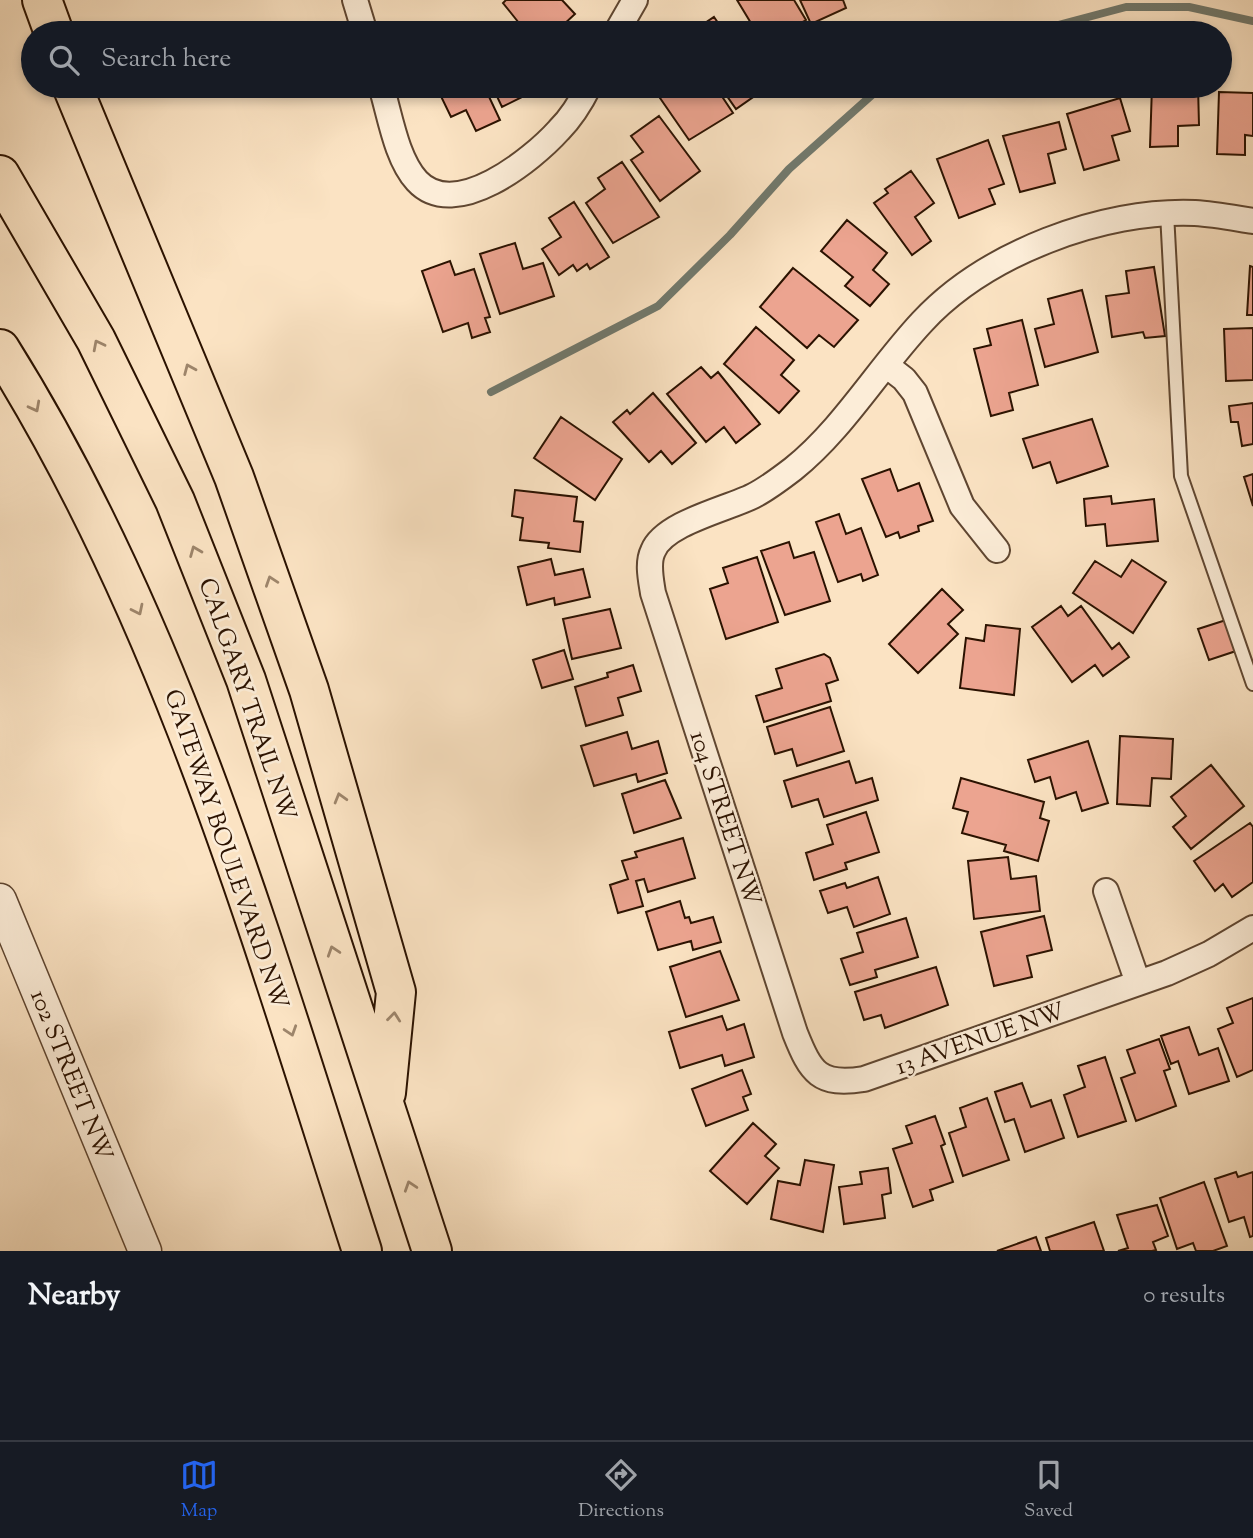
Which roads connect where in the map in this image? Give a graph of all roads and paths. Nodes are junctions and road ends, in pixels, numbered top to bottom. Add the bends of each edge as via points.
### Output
1 (42, 0) edge
2 (355, 0) edge
3 (635, 0) edge
4 (50, 21) edge
5 (361, 21) edge
6 (623, 21) edge
7 (77, 98) edge
8 (385, 98) edge
9 (581, 98) edge
10 (0, 175) edge
11 (1167, 213) junction
12 (1253, 221) edge
13 (0, 349) edge
14 (886, 365) junction
15 (997, 550) dead end
16 (1253, 684) edge
17 (1106, 891) dead end
18 (0, 900) edge
19 (1253, 928) edge
20 (1138, 983) junction
21 (821, 1077) joint
22 (384, 1109) junction
23 (145, 1251) edge
24 (362, 1251) edge
25 (432, 1251) edge

1 - 4 highway
2 - 5 street
3 - 6 street
22 -> 7 highway via 396,992 309,690 234,477
8 - 9 street via 411,173 428,190 451,194 510,173 559,131
22 -> 10 highway, CALGARY TRAIL NW via 246,680 175,501 96,340
11 - 12 street
11 - 14 street via 1098,225 1024,251 978,274 949,294
11 - 16 lane via 1181,476
13 -> 24 highway, GATEWAY BOULEVARD NW via 79,491 157,651 212,790
14 - 15 street via 915,393 962,506
14 - 21 street, 104 STREET NW via 795,467 756,495 672,531 652,551 650,576 662,618 795,1033 809,1064
17 - 20 street
18 - 23 street, 102 STREET NW
19 - 20 street, 13 AVENUE NW via 1189,964
20 - 21 street, 13 AVENUE NW via 864,1079
25 -> 22 highway, CALGARY TRAIL NW

